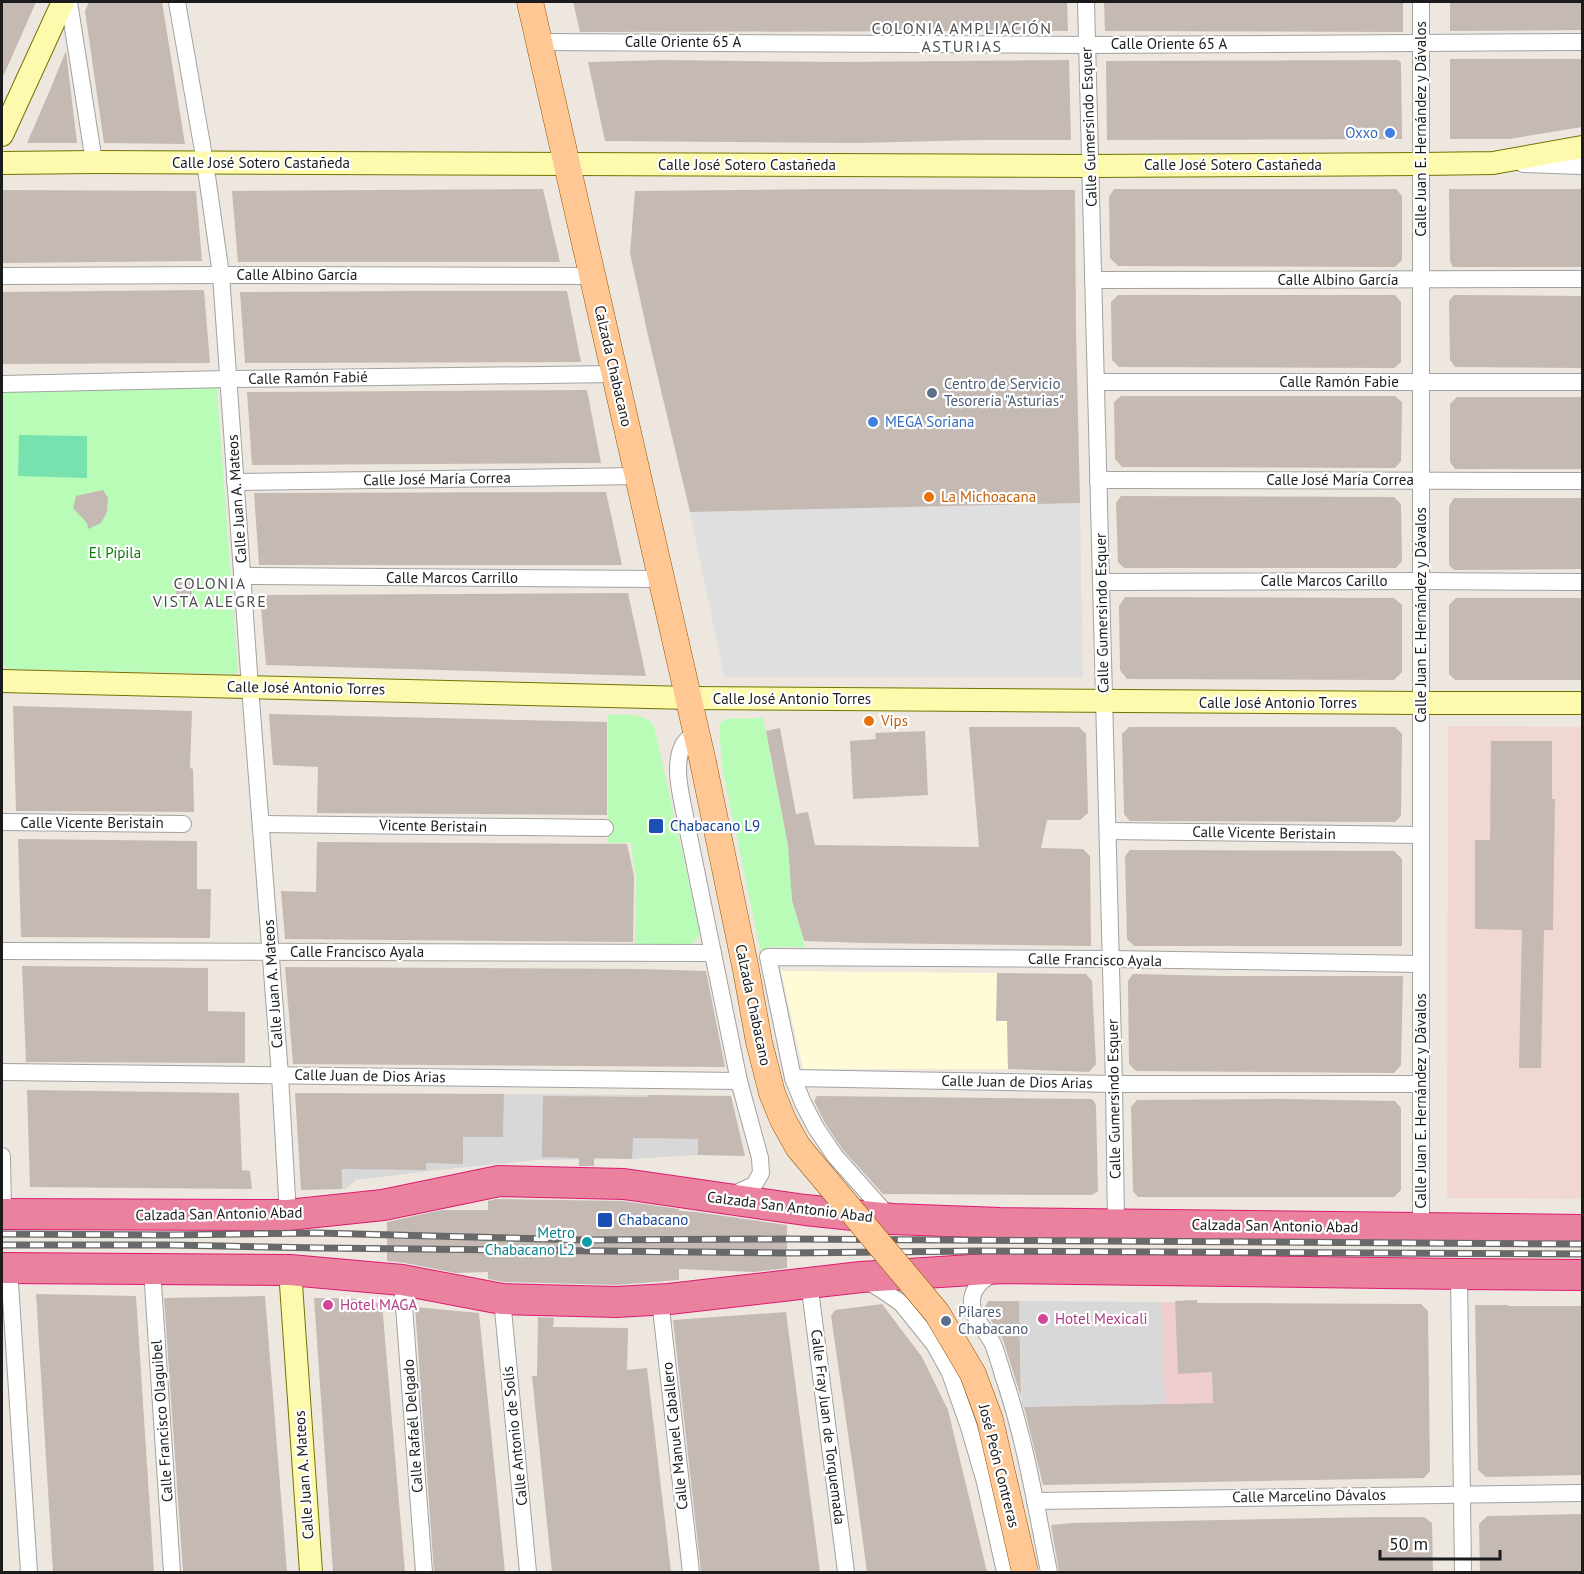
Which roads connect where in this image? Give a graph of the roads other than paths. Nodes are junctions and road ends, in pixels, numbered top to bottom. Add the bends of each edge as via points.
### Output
1 (63, 2) edge
2 (69, 2) edge
3 (177, 2) edge
4 (530, 2) edge
5 (1086, 2) edge
6 (1421, 2) edge
7 (539, 42) junction
8 (1582, 42) edge
9 (1421, 43) junction
10 (1087, 45) junction
11 (2, 135) edge
12 (1582, 147) edge
13 (94, 162) junction
14 (205, 162) junction
15 (2, 163) edge
16 (1493, 163) junction
17 (1421, 164) junction
18 (567, 165) junction
19 (1090, 166) junction
20 (1582, 166) edge
21 (221, 275) junction
22 (2, 276) edge
23 (593, 276) junction
24 (1582, 279) edge
25 (1093, 280) junction
26 (1421, 280) junction
27 (615, 374) junction
28 (228, 379) junction
29 (1096, 382) junction
30 (1421, 382) junction
31 (1582, 382) edge
32 (2, 384) edge
33 (638, 477) junction
34 (1098, 480) junction
35 (1421, 480) junction
36 (1582, 481) edge
37 (235, 482) junction
38 (242, 576) junction
39 (662, 579) junction
40 (1421, 581) junction
41 (1101, 582) junction
42 (1582, 582) edge
43 (2, 681) edge
44 (250, 687) junction
45 (689, 698) junction
46 (1104, 702) junction
47 (1421, 703) junction
48 (1582, 703) edge
49 (696, 731) junction
50 (2, 822) edge
51 (183, 824) dead end
52 (261, 824) junction
53 (605, 828) dead end
54 (1108, 831) junction
55 (1421, 835) junction
56 (2, 951) edge
57 (270, 952) junction
58 (713, 953) junction
59 (768, 957) joint
60 (1111, 959) junction
61 (1421, 964) junction
62 (2, 1072) edge
63 (280, 1075) junction
64 (793, 1078) junction
65 (740, 1081) junction
66 (1114, 1083) junction
67 (1421, 1084) junction
68 (2, 1156) edge
69 (724, 1199) junction
70 (2, 1214) edge
71 (288, 1215) junction
72 (892, 1219) junction
73 (1116, 1224) junction
74 (1421, 1228) junction
75 (1582, 1230) edge
76 (882, 1247) joint
77 (5, 1268) edge
78 (1003, 1268) junction
79 (152, 1269) junction
80 (290, 1270) junction
81 (1459, 1275) junction
82 (1582, 1275) edge
83 (861, 1277) junction
84 (402, 1280) junction
85 (809, 1282) junction
86 (502, 1299) junction
87 (660, 1300) junction
88 (1582, 1493) edge
89 (1462, 1494) junction
90 (1035, 1501) junction
91 (29, 1572) edge
92 (172, 1572) edge
93 (310, 1572) edge
94 (424, 1572) edge
95 (528, 1572) edge
96 (691, 1572) edge
97 (846, 1572) edge
98 (1005, 1572) edge
99 (1025, 1572) edge
100 (1049, 1572) edge
101 (1463, 1572) edge

1 - 11 street
2 - 13 street
3 - 14 street, Calle Juan A. Mateos
4 - 7 main road, Calzada Chabacano
5 - 10 street, Calle Gumersindo Esquer
6 - 9 street, Calle Juan E. Hernández y Dávalos
7 - 10 street, Calle Oriente 65 A
7 - 18 main road, Calzada Chabacano
8 - 9 street, Calle Oriente 65 A
9 - 10 street, Calle Oriente 65 A
9 - 17 street, Calle Juan E. Hernández y Dávalos
10 - 19 street, Calle Gumersindo Esquer
12 - 16 street, Calle José Sotero Castañeda
13 - 14 street, Calle José Sotero Castañeda
13 - 15 street, Calle José Sotero Castañeda
14 - 18 street, Calle José Sotero Castañeda
14 - 21 street, Calle Juan A. Mateos
16 - 17 street, Calle José Sotero Castañeda
16 - 20 street, Calle José Sotero Castañeda
17 - 19 street, Calle José Sotero Castañeda
17 - 26 street, Calle Juan E. Hernández y Dávalos
18 - 19 street, Calle José Sotero Castañeda
18 - 23 main road, Calzada Chabacano
19 - 25 street, Calle Gumersindo Esquer
21 - 22 street, Calle Albino García
21 - 23 street, Calle Albino García
21 - 28 street, Calle Juan A. Mateos
23 - 27 main road, Calzada Chabacano
24 - 26 street, Calle Albino García
25 - 26 street, Calle Albino García
25 - 29 street, Calle Gumersindo Esquer
26 - 30 street, Calle Juan E. Hernández y Dávalos
27 - 28 street, Calle Ramón Fabié
27 - 33 main road, Calzada Chabacano
28 - 32 street, Calle Ramón Fabié
28 - 37 street, Calle Juan A. Mateos
29 - 30 street, Calle Ramón Fabie
29 - 34 street, Calle Gumersindo Esquer
30 - 31 street, Calle Ramón Fabie
30 - 35 street, Calle Juan E. Hernández y Dávalos
33 - 37 street, Calle José María Correa
33 - 39 main road, Calzada Chabacano
34 - 35 street, Calle José María Correa
34 - 41 street, Calle Gumersindo Esquer
35 - 36 street, Calle José María Correa
35 - 40 street, Calle Juan E. Hernández y Dávalos
37 - 38 street, Calle Juan A. Mateos
38 - 39 street, Calle Marcos Carrillo
38 - 44 street, Calle Juan A. Mateos
39 - 45 main road, Calzada Chabacano
40 - 41 street, Calle Marcos Carillo
40 - 42 street, Calle Marcos Carillo
40 - 47 street, Calle Juan E. Hernández y Dávalos
41 - 46 street, Calle Gumersindo Esquer
43 - 44 street, Calle José Antonio Torres
44 - 45 street, Calle José Antonio Torres
44 - 52 street, Calle Juan A. Mateos
45 - 46 street, Calle José Antonio Torres
45 - 49 main road, Calzada Chabacano
46 - 47 street, Calle José Antonio Torres
46 - 54 street, Calle Gumersindo Esquer
47 - 48 street, Calle José Antonio Torres
47 - 55 street, Calle Juan E. Hernández y Dávalos
49 - 58 street, Calzada Chabacano via 684,744 678,761 679,780
49 - 76 main road, Calzada Chabacano, bridge via 772,1093 798,1147
50 - 51 street, Calle Vicente Beristain
52 - 53 street, Vicente Beristain
52 - 57 street, Calle Juan A. Mateos
54 - 55 street, Calle Vicente Beristain
54 - 60 street, Calle Gumersindo Esquer
55 - 61 street, Calle Juan E. Hernández y Dávalos
56 - 57 street, Calle Francisco Ayala
57 - 58 street, Calle Francisco Ayala
57 - 63 street, Calle Juan A. Mateos
58 - 65 street, Calzada Chabacano
59 - 60 street, Calle Francisco Ayala
59 - 64 street, Calzada Chabacano
60 - 61 street, Calle Francisco Ayala
60 - 66 street, Calle Gumersindo Esquer
61 - 67 street, Calle Juan E. Hernández y Dávalos
62 - 63 street, Calle Juan de Dios Arias
63 - 65 street, Calle Juan de Dios Arias
63 - 71 street, Calle Juan A. Mateos
64 - 66 street, Calle Juan de Dios Arias
64 - 72 street, Calzada Chabacano via 812,1120 835,1156
65 - 69 street, Calzada Chabacano via 761,1173 754,1185
66 - 67 street, Calle Juan de Dios Arias
66 - 73 street, Calle Gumersindo Esquer
67 - 74 street, Calle Juan E. Hernández y Dávalos
68 - 70 street
69 - 71 highway, Calzada San Antonio Abad via 624,1184 499,1181 383,1205
69 - 72 highway, Calzada San Antonio Abad
70 - 71 highway, Calzada San Antonio Abad
72 - 73 highway, Calzada San Antonio Abad
73 - 74 highway, Calzada San Antonio Abad
74 - 75 highway, Calzada San Antonio Abad
76 - 99 main road, José Peón Contreras, bridge via 938,1313 973,1374 990,1419
77 - 79 highway
77 - 91 street
78 - 81 highway
78 - 83 highway
78 - 90 street, José Peón Contreras via 979,1282 972,1308 993,1345 1012,1401
79 - 80 highway
79 - 92 street, Calle Francisco Olaguibel
80 - 84 highway
80 - 93 street, Calle Juan A. Mateos
81 - 82 highway
81 - 89 street
83 - 85 highway
83 - 98 street, José Peón Contreras via 901,1303 934,1344 950,1373 985,1482
84 - 86 highway
84 - 94 street, Calle Rafaél Delgado
85 - 87 highway
85 - 97 street, Calle Fray Juan de Torquemada
86 - 87 highway
86 - 95 street, Calle Antonio de Solís
87 - 96 street, Calle Manuel Caballero
88 - 89 street, Calle Marcelino Dávalos
89 - 90 street, Calle Marcelino Dávalos
89 - 101 street
90 - 100 street, José Peón Contreras

